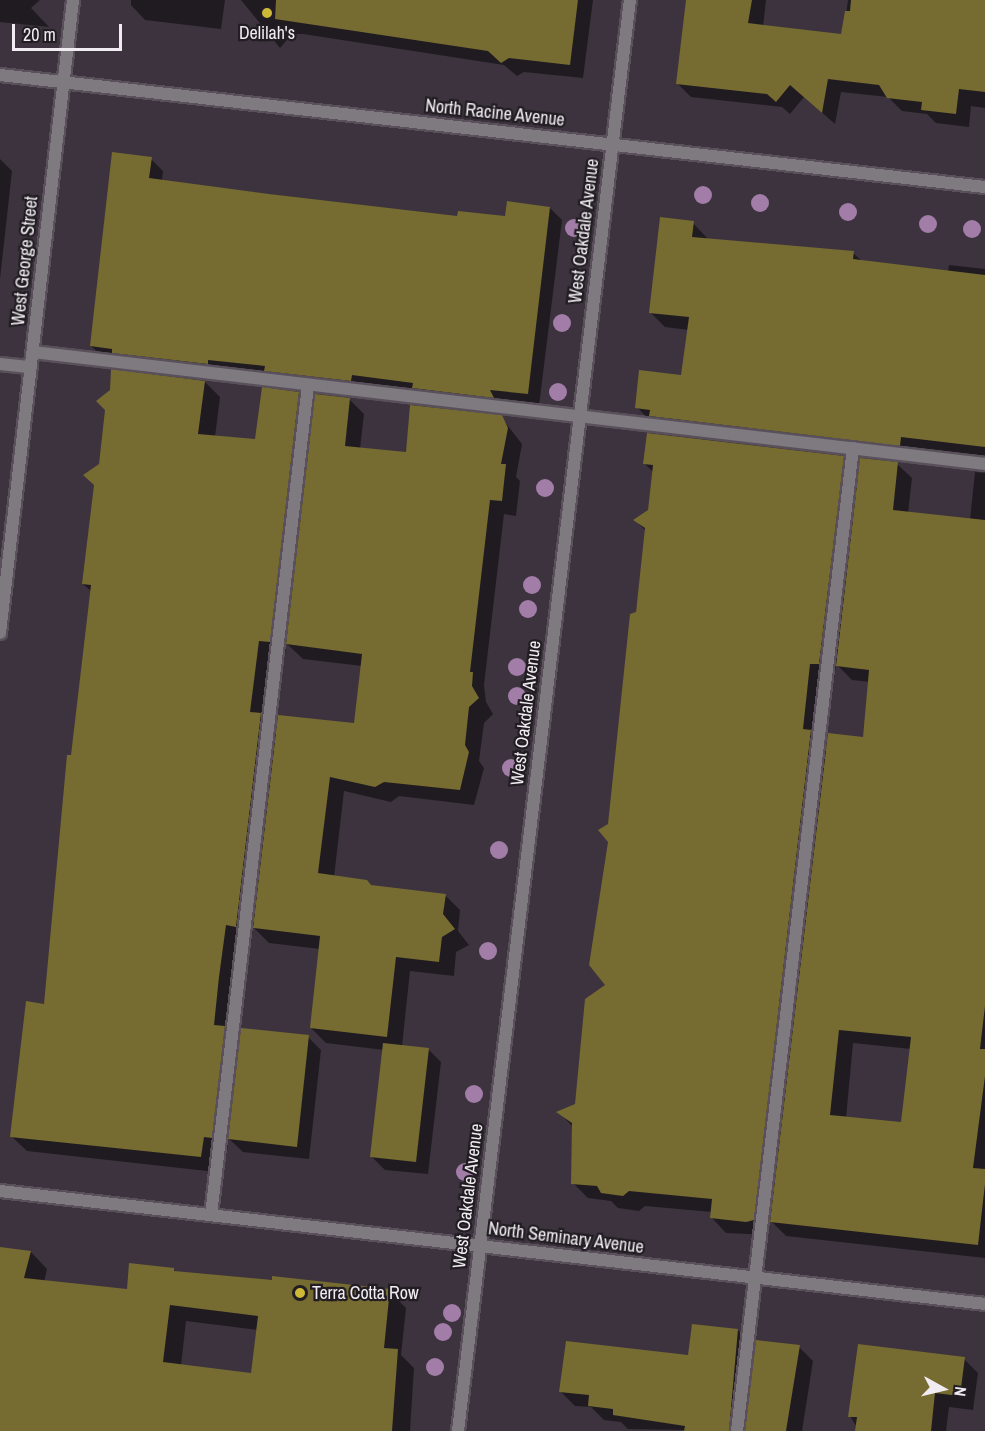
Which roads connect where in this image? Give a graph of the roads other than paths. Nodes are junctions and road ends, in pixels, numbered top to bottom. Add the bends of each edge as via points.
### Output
1 (74, 0) edge
2 (630, 0) edge
3 (0, 75) edge
4 (63, 82) junction
5 (612, 144) junction
6 (985, 187) edge
7 (33, 352) junction
8 (0, 364) edge
9 (31, 367) junction
10 (308, 385) junction
11 (579, 416) junction
12 (854, 448) junction
13 (985, 464) edge
14 (0, 633) edge
15 (0, 1191) edge
16 (211, 1215) junction
17 (480, 1246) junction
18 (756, 1278) junction
19 (985, 1304) edge
20 (458, 1431) edge
21 (737, 1431) edge

1 - 4 street, West George Street
2 - 5 street, West Oakdale Avenue
3 - 4 street, North Racine Avenue
4 - 5 street, North Racine Avenue
4 - 7 street, West George Street
5 - 6 street, North Racine Avenue
5 - 11 street, West Oakdale Avenue
7 - 9 street, West George Street
7 - 10 street
8 - 9 street
9 - 14 street, West George Street
10 - 11 street
10 - 16 street
11 - 12 street
11 - 17 street, West Oakdale Avenue
12 - 13 street
12 - 18 street
15 - 16 street, North Seminary Avenue
16 - 17 street, North Seminary Avenue
17 - 18 street, North Seminary Avenue
17 - 20 street, West Oakdale Avenue
18 - 19 street, North Seminary Avenue
18 - 21 street

